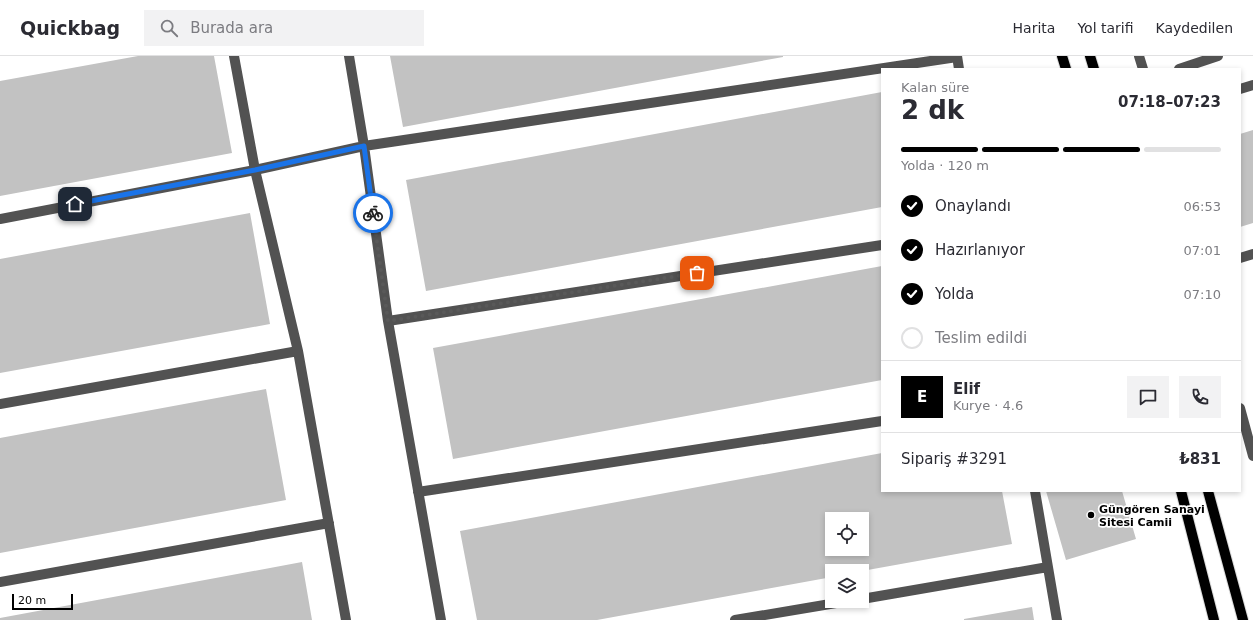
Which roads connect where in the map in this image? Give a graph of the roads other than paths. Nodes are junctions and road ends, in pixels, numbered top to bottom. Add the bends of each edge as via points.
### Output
1 (234, 56) edge
2 (349, 56) edge
3 (957, 56) edge
4 (1062, 56) edge
5 (1090, 56) edge
6 (1139, 56) edge
7 (1218, 56) edge
8 (959, 68) edge
9 (1066, 68) edge
10 (1094, 68) edge
11 (1142, 68) edge
12 (1182, 68) edge
13 (1253, 85) edge
14 (1241, 89) edge
15 (364, 146) junction
16 (255, 170) junction
17 (0, 219) edge
18 (881, 245) edge
19 (1253, 254) edge
20 (1241, 258) edge
21 (388, 321) junction
22 (298, 351) junction
23 (0, 404) edge
24 (1241, 412) edge
25 (881, 421) edge
26 (1253, 455) edge
27 (418, 492) junction
28 (1035, 492) edge
29 (1181, 492) edge
30 (1208, 492) edge
31 (329, 523) junction
32 (1048, 567) junction
33 (0, 582) edge
34 (869, 598) edge
35 (825, 605) edge
36 (346, 620) edge
37 (441, 620) edge
38 (735, 620) edge
39 (1057, 620) edge
40 (1214, 620) edge
41 (1243, 620) edge

1 - 16 street
2 - 15 street
3 - 8 street
3 - 15 street
4 - 9 main road
5 - 10 main road
6 - 11 street
7 - 12 street
13 - 14 street
15 - 16 street
15 - 21 street
16 - 17 street
16 - 22 street
18 - 21 street
19 - 20 street
21 - 27 street
22 - 23 street
22 - 31 street
24 - 26 street
25 - 27 street
27 - 37 street
28 - 32 street
29 - 40 main road
30 - 41 main road
31 - 33 street
31 - 36 street
32 - 34 street
32 - 39 street
35 - 38 street

